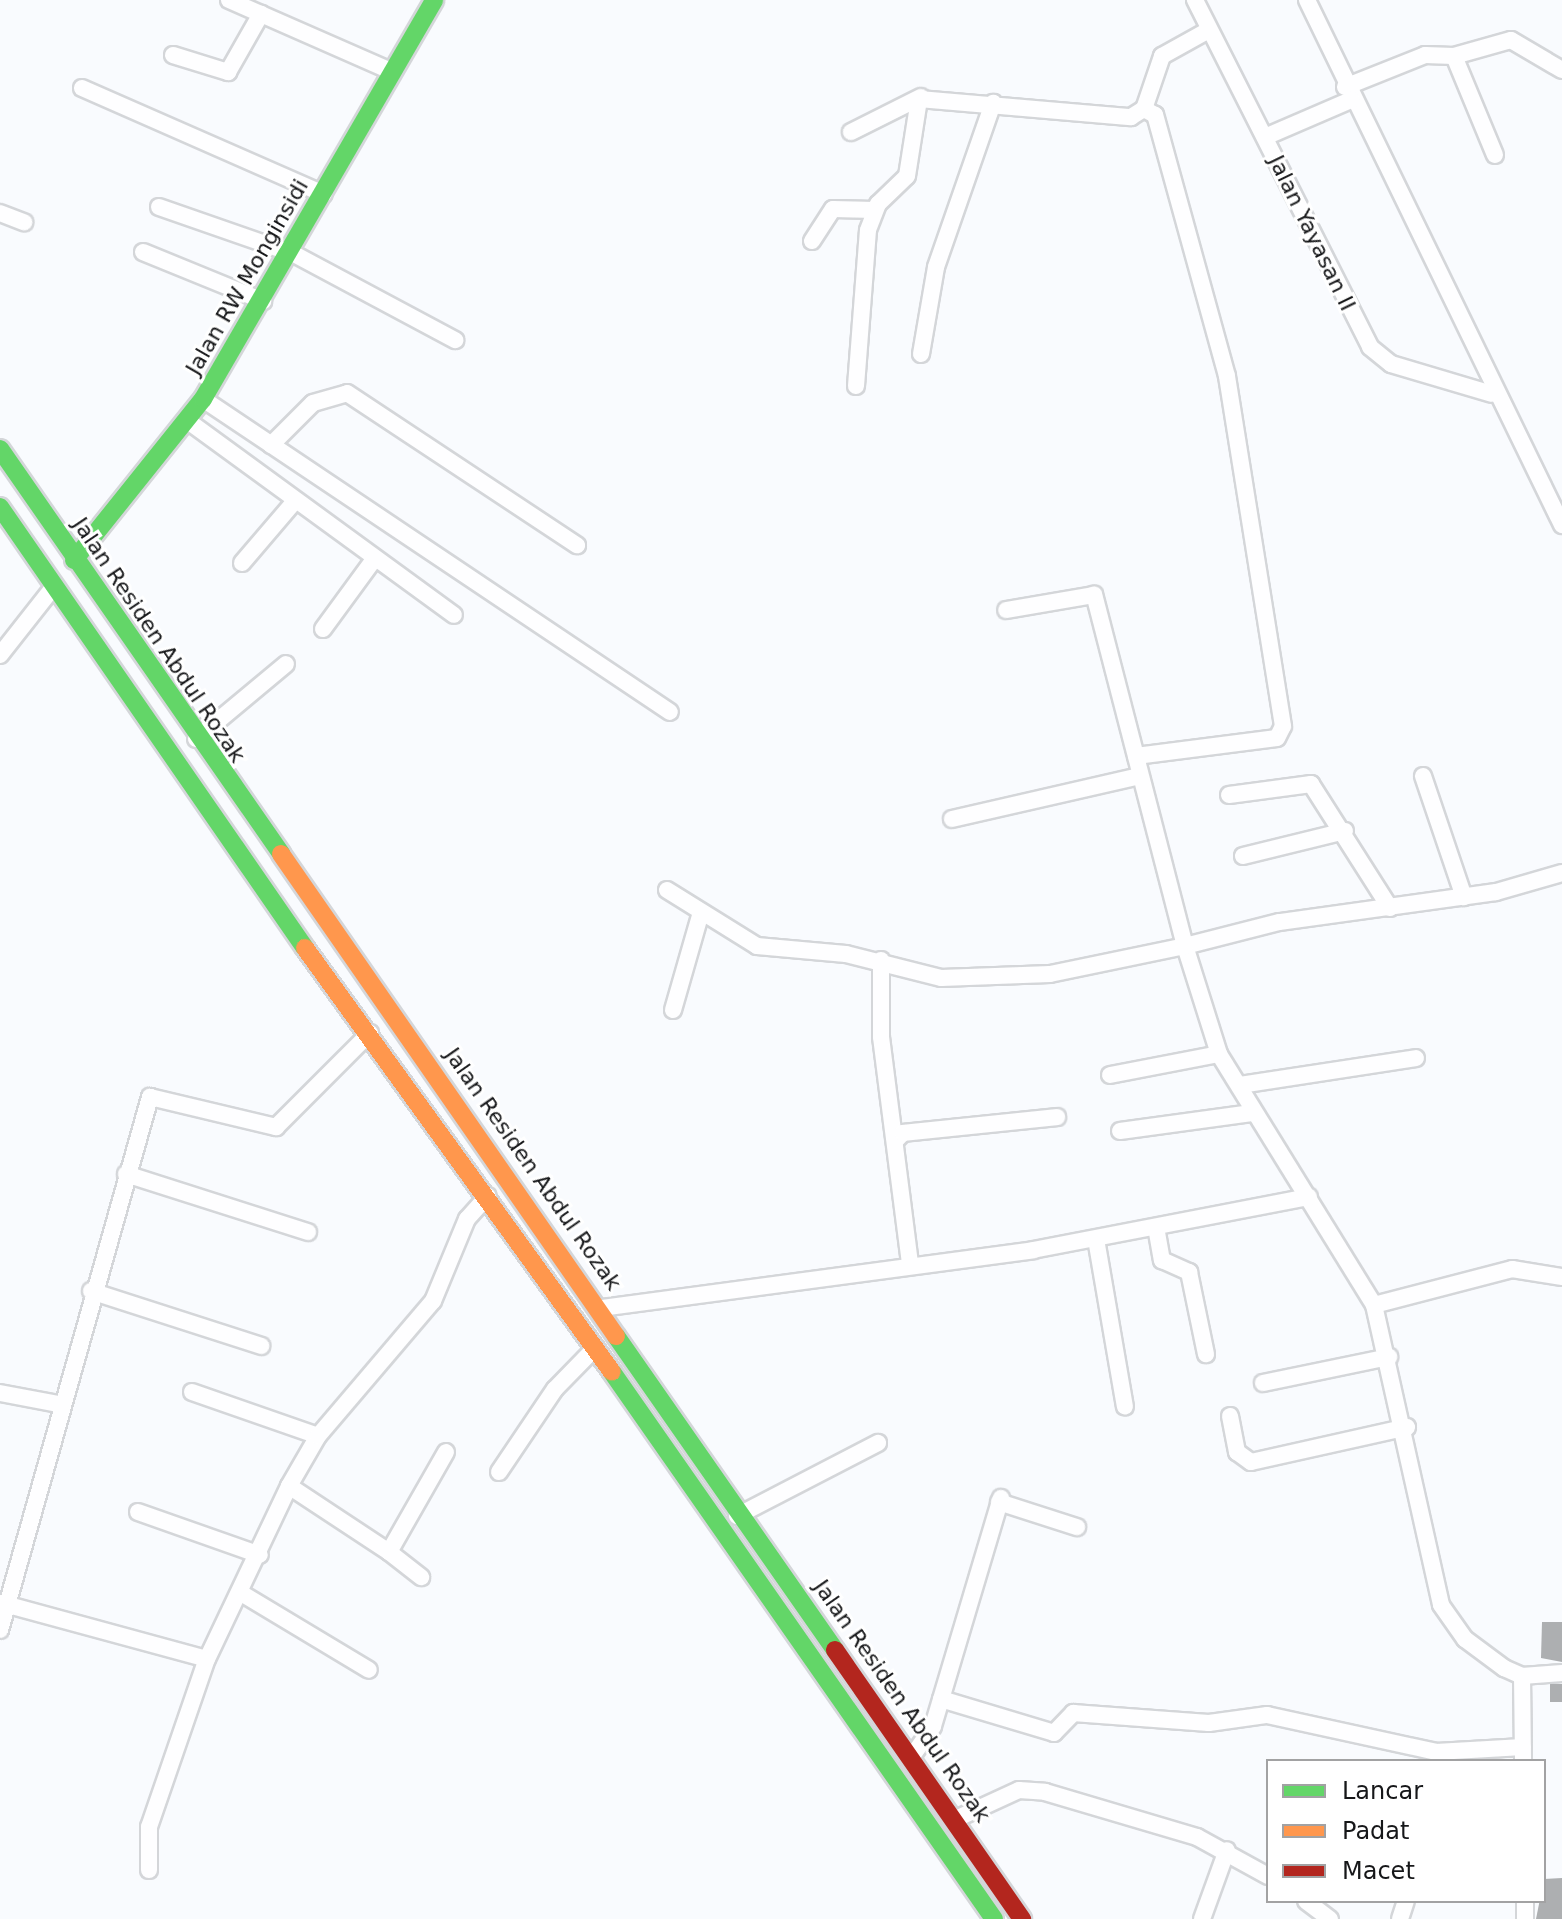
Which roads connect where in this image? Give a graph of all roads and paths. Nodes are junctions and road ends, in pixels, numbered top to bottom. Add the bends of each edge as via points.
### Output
1 (229, 0) edge
2 (434, 0) edge
3 (1195, 0) edge
4 (1307, 0) edge
5 (261, 14) junction
6 (1209, 30) junction
7 (173, 55) dead end
8 (1454, 56) junction
9 (1562, 70) edge
10 (391, 71) junction
11 (82, 88) dead end
12 (1348, 94) junction
13 (921, 97) junction
14 (993, 103) junction
15 (1144, 109) junction
16 (851, 132) dead end
17 (1265, 137) junction
18 (1495, 155) dead end
19 (324, 194) junction
20 (159, 207) dead end
21 (875, 210) junction
22 (0, 213) edge
23 (24, 222) dead end
24 (812, 241) dead end
25 (143, 252) dead end
26 (297, 256) junction
27 (263, 301) junction
28 (455, 340) dead end
29 (921, 354) dead end
30 (856, 386) dead end
31 (1492, 394) junction
32 (203, 399) junction
33 (188, 421) junction
34 (271, 445) junction
35 (0, 449) edge
36 (295, 501) junction
37 (0, 507) edge
38 (1562, 525) edge
39 (577, 545) dead end
40 (375, 558) junction
41 (74, 560) junction
42 (242, 563) dead end
43 (52, 589) junction
44 (1006, 610) dead end
45 (454, 615) dead end
46 (323, 629) dead end
47 (0, 655) edge
48 (286, 664) dead end
49 (670, 712) dead end
50 (196, 739) junction
51 (1138, 765) junction
52 (1423, 776) dead end
53 (1229, 795) dead end
54 (952, 819) dead end
55 (1345, 831) junction
56 (1243, 856) dead end
57 (1562, 873) edge
58 (667, 890) dead end
59 (1464, 897) junction
60 (1390, 908) junction
61 (700, 916) junction
62 (1185, 946) junction
63 (881, 960) junction
64 (673, 1010) dead end
65 (370, 1033) junction
66 (1219, 1054) junction
67 (1416, 1058) dead end
68 (1110, 1075) dead end
69 (1240, 1085) junction
70 (1252, 1113) junction
71 (1057, 1117) dead end
72 (1120, 1131) dead end
73 (896, 1140) junction
74 (126, 1174) junction
75 (488, 1196) junction
76 (1309, 1197) junction
77 (1156, 1227) junction
78 (308, 1232) dead end
79 (1096, 1239) junction
80 (910, 1264) junction
81 (1562, 1277) edge
82 (91, 1291) junction
83 (1374, 1305) junction
84 (601, 1308) junction
85 (261, 1346) dead end
86 (593, 1350) junction
87 (1206, 1354) dead end
88 (1389, 1357) junction
89 (1263, 1383) dead end
90 (192, 1392) dead end
91 (0, 1393) edge
92 (59, 1404) junction
93 (1125, 1407) dead end
94 (1230, 1416) dead end
95 (1407, 1427) junction
96 (318, 1436) junction
97 (878, 1443) dead end
98 (446, 1452) dead end
99 (499, 1472) dead end
100 (289, 1486) junction
101 (138, 1512) dead end
102 (743, 1514) junction
103 (719, 1521) junction
104 (1077, 1527) dead end
105 (389, 1552) junction
106 (260, 1555) junction
107 (421, 1577) dead end
108 (241, 1593) junction
109 (4, 1604) edge
110 (0, 1630) edge
111 (207, 1659) junction
112 (369, 1670) dead end
113 (1562, 1673) edge
114 (1522, 1676) junction
115 (941, 1699) junction
116 (1523, 1754) edge
117 (913, 1755) junction
118 (958, 1818) junction
119 (1227, 1850) junction
120 (149, 1870) dead end
121 (1266, 1875) edge
122 (1309, 1903) edge
123 (994, 1919) edge
124 (1022, 1919) edge
125 (1202, 1919) edge
126 (1330, 1919) edge

1 - 5 street
2 - 10 main road, Jalan RW Monginsidi
3 - 6 street, Jalan Yayasan II
4 - 12 street
5 - 7 street via 228,72
5 - 10 street
6 - 15 street via 1158,60
6 - 17 street, Jalan Yayasan II
8 - 9 street via 1511,40
8 - 12 street via 1425,55
8 - 18 street
10 - 19 main road, Jalan RW Monginsidi
11 - 19 street
12 - 17 street
12 - 31 street
13 - 14 street
13 - 16 street
13 - 21 street via 907,176
14 - 15 street via 1126,117
14 - 29 street via 936,267
15 - 51 street via 1155,115 1227,376 1283,726 1277,738
17 - 31 street, Jalan Yayasan II via 1374,352
19 - 26 main road, Jalan RW Monginsidi
20 - 26 street
21 - 24 street via 833,209
21 - 30 street
22 - 23 street
25 - 27 street
26 - 27 main road, Jalan RW Monginsidi
26 - 28 street
27 - 32 main road, Jalan RW Monginsidi
31 - 38 street
32 - 33 main road, Jalan RW Monginsidi
32 - 34 street
33 - 36 street
33 - 41 main road, Jalan RW Monginsidi
34 - 39 street via 313,403 347,393
34 - 49 street
35 - 41 main road, Jalan Residen Abdul Rozak
36 - 40 street
36 - 42 street
37 - 43 main road
40 - 45 street
40 - 46 street
41 - 50 main road, Jalan Residen Abdul Rozak
43 - 47 street
43 - 65 main road
44 - 51 street via 1092,593
48 - 50 street
50 - 84 main road, Jalan Residen Abdul Rozak
51 - 54 street
51 - 62 street
52 - 59 street
53 - 55 street via 1307,782
55 - 56 street
55 - 60 street
57 - 59 street
58 - 61 street
59 - 60 street
60 - 62 street via 1279,922
61 - 63 street via 765,948
61 - 64 street
62 - 63 street via 1025,977 941,978
62 - 66 street
63 - 73 street via 881,1037
65 - 74 street via 276,1127 150,1097
65 - 75 main road
66 - 68 street
66 - 69 street
67 - 69 street
69 - 70 street
70 - 72 street
70 - 76 street
71 - 73 street via 903,1133
73 - 80 street
74 - 78 street
74 - 82 street
75 - 86 main road
75 - 96 street via 467,1219 427,1308
76 - 77 street
76 - 83 street
77 - 79 street
77 - 87 street via 1162,1260 1189,1272
79 - 80 street
79 - 93 street
80 - 84 street
81 - 83 street via 1499,1271
82 - 85 street
82 - 92 street
83 - 88 street
84 - 102 main road, Jalan Residen Abdul Rozak
86 - 99 street via 555,1389
86 - 103 main road
88 - 89 street
88 - 95 street
90 - 96 street
91 - 92 street
92 - 109 street
94 - 95 street via 1237,1452 1256,1462
95 - 114 street via 1441,1605 1483,1654
96 - 100 street
97 - 102 street
98 - 105 street
100 - 105 street
100 - 106 street
101 - 106 street
102 - 103 street
102 - 117 main road, Jalan Residen Abdul Rozak
103 - 123 main road
104 - 115 street via 1000,1500
105 - 107 street
106 - 108 street
108 - 111 street
108 - 112 street
109 - 110 street
109 - 111 street
111 - 120 street via 149,1827
113 - 114 street
114 - 116 street
115 - 116 street via 1054,1733 1073,1713 1209,1723 1267,1715 1436,1752
115 - 117 street
117 - 118 main road, Jalan Residen Abdul Rozak
118 - 119 street via 1019,1790 1045,1792
118 - 124 main road, Jalan Residen Abdul Rozak
119 - 121 street
119 - 125 street
122 - 126 street

